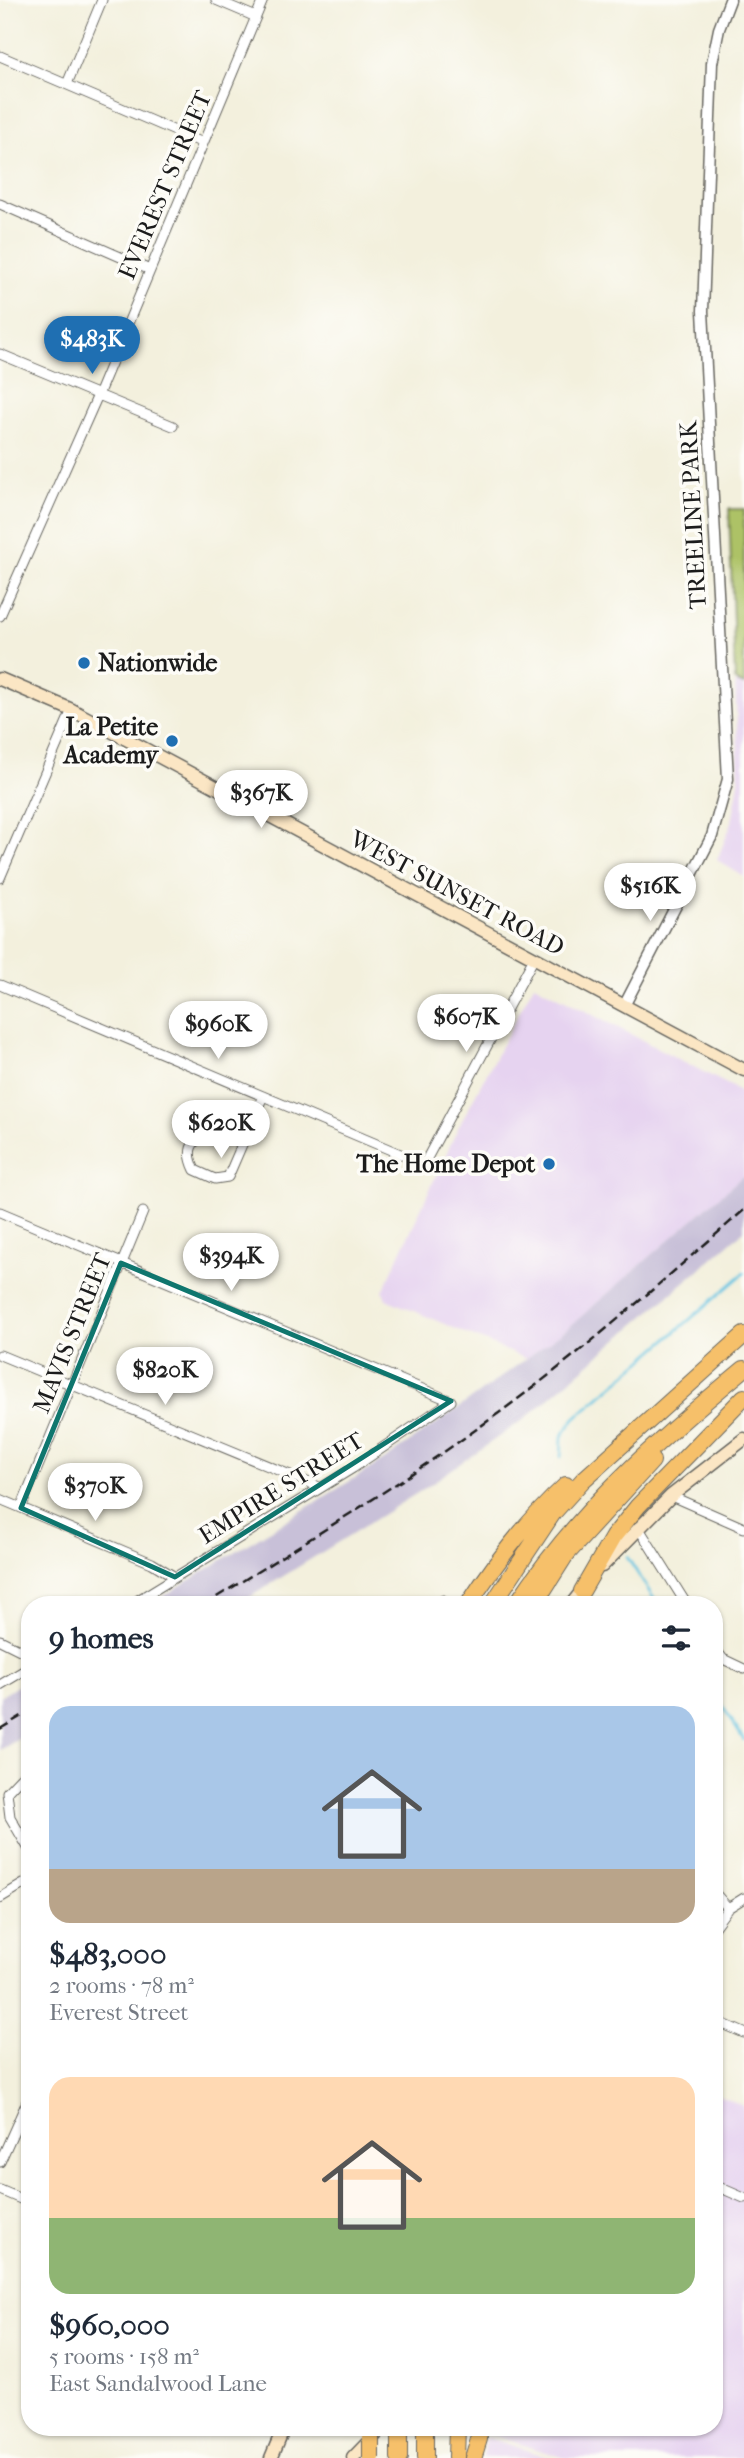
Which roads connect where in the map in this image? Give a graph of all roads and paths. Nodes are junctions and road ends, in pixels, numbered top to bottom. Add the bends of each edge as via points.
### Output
1 (102, 0) edge
2 (216, 0) edge
3 (263, 0) edge
4 (730, 0) edge
5 (256, 17) junction
6 (0, 56) edge
7 (67, 84) junction
8 (203, 143) junction
9 (0, 204) edge
10 (150, 270) junction
11 (0, 354) edge
12 (99, 395) junction
13 (173, 426) dead end
14 (0, 616) edge
15 (0, 679) edge
16 (72, 710) junction
17 (0, 878) edge
18 (534, 958) junction
19 (0, 985) edge
20 (624, 1006) junction
21 (744, 1070) edge
22 (263, 1097) junction
23 (244, 1134) junction
24 (0, 1212) edge
25 (143, 1212) dead end
26 (121, 1264) junction
27 (744, 1335) edge
28 (0, 1355) edge
29 (744, 1369) edge
30 (72, 1384) junction
31 (725, 1384) junction
32 (744, 1397) edge
33 (744, 1439) edge
34 (621, 1443) junction
35 (319, 1487) junction
36 (671, 1496) junction
37 (0, 1499) edge
38 (21, 1508) junction
39 (638, 1527) junction
40 (744, 1528) edge
41 (174, 1577) junction
42 (582, 1591) junction
43 (144, 1596) edge
44 (474, 1596) edge
45 (498, 1596) edge
46 (522, 1596) edge
47 (540, 1596) edge
48 (578, 1596) edge
49 (681, 1596) edge
50 (0, 1640) edge
51 (21, 1650) edge
52 (723, 1658) edge
53 (744, 1669) edge
54 (21, 1672) edge
55 (0, 1685) edge
56 (21, 1777) edge
57 (21, 1836) edge
58 (21, 1885) edge
59 (0, 1898) edge
60 (744, 1898) edge
61 (723, 1902) edge
62 (728, 1908) junction
63 (723, 1915) edge
64 (723, 2024) edge
65 (744, 2033) edge
66 (21, 2115) edge
67 (0, 2162) edge
68 (723, 2189) edge
69 (0, 2190) edge
70 (744, 2198) edge
71 (21, 2199) edge
72 (280, 2436) edge
73 (378, 2436) edge
74 (399, 2436) edge
75 (425, 2436) edge
76 (457, 2436) edge
77 (479, 2436) edge
78 (369, 2452) edge
79 (271, 2458) edge
80 (353, 2458) edge
81 (399, 2458) edge
82 (425, 2458) edge
83 (456, 2458) edge
84 (475, 2458) edge

1 - 7 street
2 - 5 street
3 - 5 street, EVEREST STREET
4 - 20 street, TREELINE PARK via 712,63 703,311 728,779 712,836
5 - 8 street, EVEREST STREET
6 - 7 street
7 - 8 street
8 - 10 street, EVEREST STREET
9 - 10 street
10 - 12 street, EVEREST STREET
11 - 12 street
12 - 13 street
12 - 14 street, EVEREST STREET
15 - 16 main road, WEST SUNSET ROAD
16 - 17 street
16 - 18 main road, WEST SUNSET ROAD
18 - 20 main road, WEST SUNSET ROAD
18 - 22 street via 424,1164
19 - 22 street
20 - 21 main road, WEST SUNSET ROAD
22 - 23 street
23 - 23 street via 228,1177 215,1179 195,1170 192,1152 204,1135 214,1131
24 - 26 street
25 - 26 street, MAVIS STREET
26 - 30 street, MAVIS STREET
26 - 35 street, EMPIRE STREET via 451,1401
27 - 34 highway
28 - 30 street
29 - 31 highway
30 - 35 street
30 - 38 street, MAVIS STREET
31 - 46 highway via 596,1500
31 - 47 highway via 592,1524
32 - 42 highway via 638,1506 613,1536
33 - 36 main road
34 - 44 highway via 582,1470 532,1516
34 - 45 highway via 553,1513
35 - 41 street, EMPIRE STREET
36 - 39 main road
36 - 40 street
37 - 38 street
38 - 41 street via 152,1563
39 - 42 main road
39 - 49 street
41 - 43 street, EMPIRE STREET
42 - 48 main road
50 - 51 street
52 - 53 street
54 - 55 street
56 - 57 street via 7,1792 10,1817
58 - 59 street
60 - 62 street
61 - 62 street
62 - 63 street
64 - 65 street
66 - 67 street
68 - 70 street
69 - 71 street
72 - 79 main road
73 - 78 main road, bridge
74 - 81 highway
75 - 82 highway
76 - 83 highway
77 - 84 highway
78 - 80 main road

